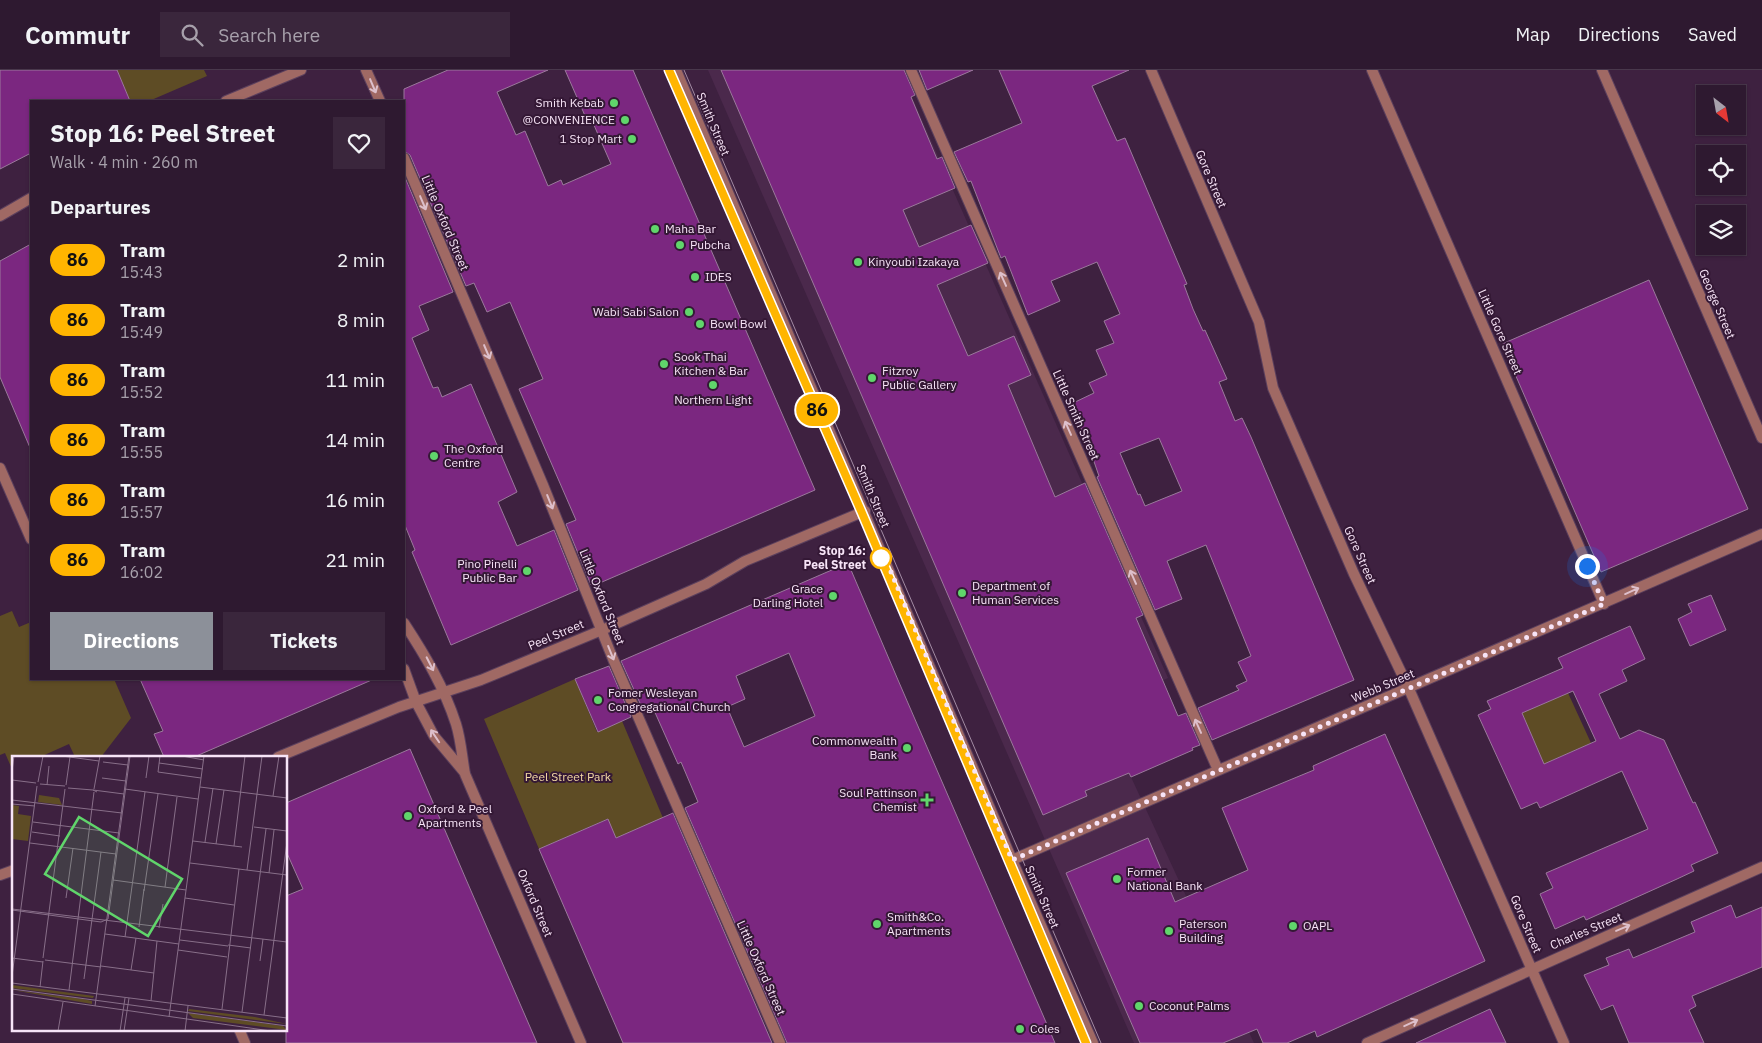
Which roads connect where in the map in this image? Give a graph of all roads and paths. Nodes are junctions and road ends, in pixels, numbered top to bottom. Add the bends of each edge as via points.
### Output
1 (301, 70) edge
2 (366, 70) edge
3 (676, 70) edge
4 (911, 70) edge
5 (1151, 70) edge
6 (1372, 70) edge
7 (1602, 70) edge
8 (228, 100) edge
9 (380, 100) edge
10 (405, 160) edge
11 (30, 199) edge
12 (0, 216) edge
13 (1762, 438) edge
14 (0, 468) edge
15 (865, 511) junction
16 (1762, 534) edge
17 (30, 538) edge
18 (1604, 604) junction
19 (405, 624) edge
20 (602, 630) junction
21 (405, 672) edge
22 (1409, 689) junction
23 (444, 692) junction
24 (416, 702) junction
25 (281, 756) edge
26 (1218, 770) junction
27 (466, 774) junction
28 (1012, 860) junction
29 (1762, 867) edge
30 (12, 871) edge
31 (0, 875) edge
32 (1532, 968) junction
33 (239, 1030) edge
34 (245, 1043) edge
35 (581, 1043) edge
36 (780, 1043) edge
37 (1093, 1043) edge
38 (1367, 1043) edge
39 (1564, 1043) edge

1 - 8 street
2 -> 9 street
3 - 15 street, Smith Street
26 -> 4 street, Little Smith Street
5 - 22 street, Gore Street via 1259,322 1273,388 1354,574
6 - 18 street, Little Gore Street
7 - 13 street, George Street
10 -> 20 street, Little Oxford Street via 544,485
11 - 12 street
14 - 17 street
15 - 20 street, Peel Street via 745,561 706,584
15 - 28 street, Smith Street
18 -> 16 street, Webb Street
18 - 22 street, Webb Street
19 -> 23 street, Oxford Street via 428,659
20 - 23 street, Peel Street
20 -> 36 street, Little Oxford Street
21 - 24 street, Oxford Street
22 - 26 street, Webb Street
22 - 32 street, Gore Street
23 - 24 street, Peel Street
23 - 27 street, Oxford Street via 457,726
24 - 25 street, Peel Street
27 -> 24 street, Oxford Street via 434,736
26 - 28 street, Webb Street
27 - 35 street, Oxford Street
28 - 37 street, Smith Street
32 -> 29 street, Charles Street
30 - 31 street
38 -> 32 street, Charles Street
32 - 39 street, Gore Street
33 - 34 street

